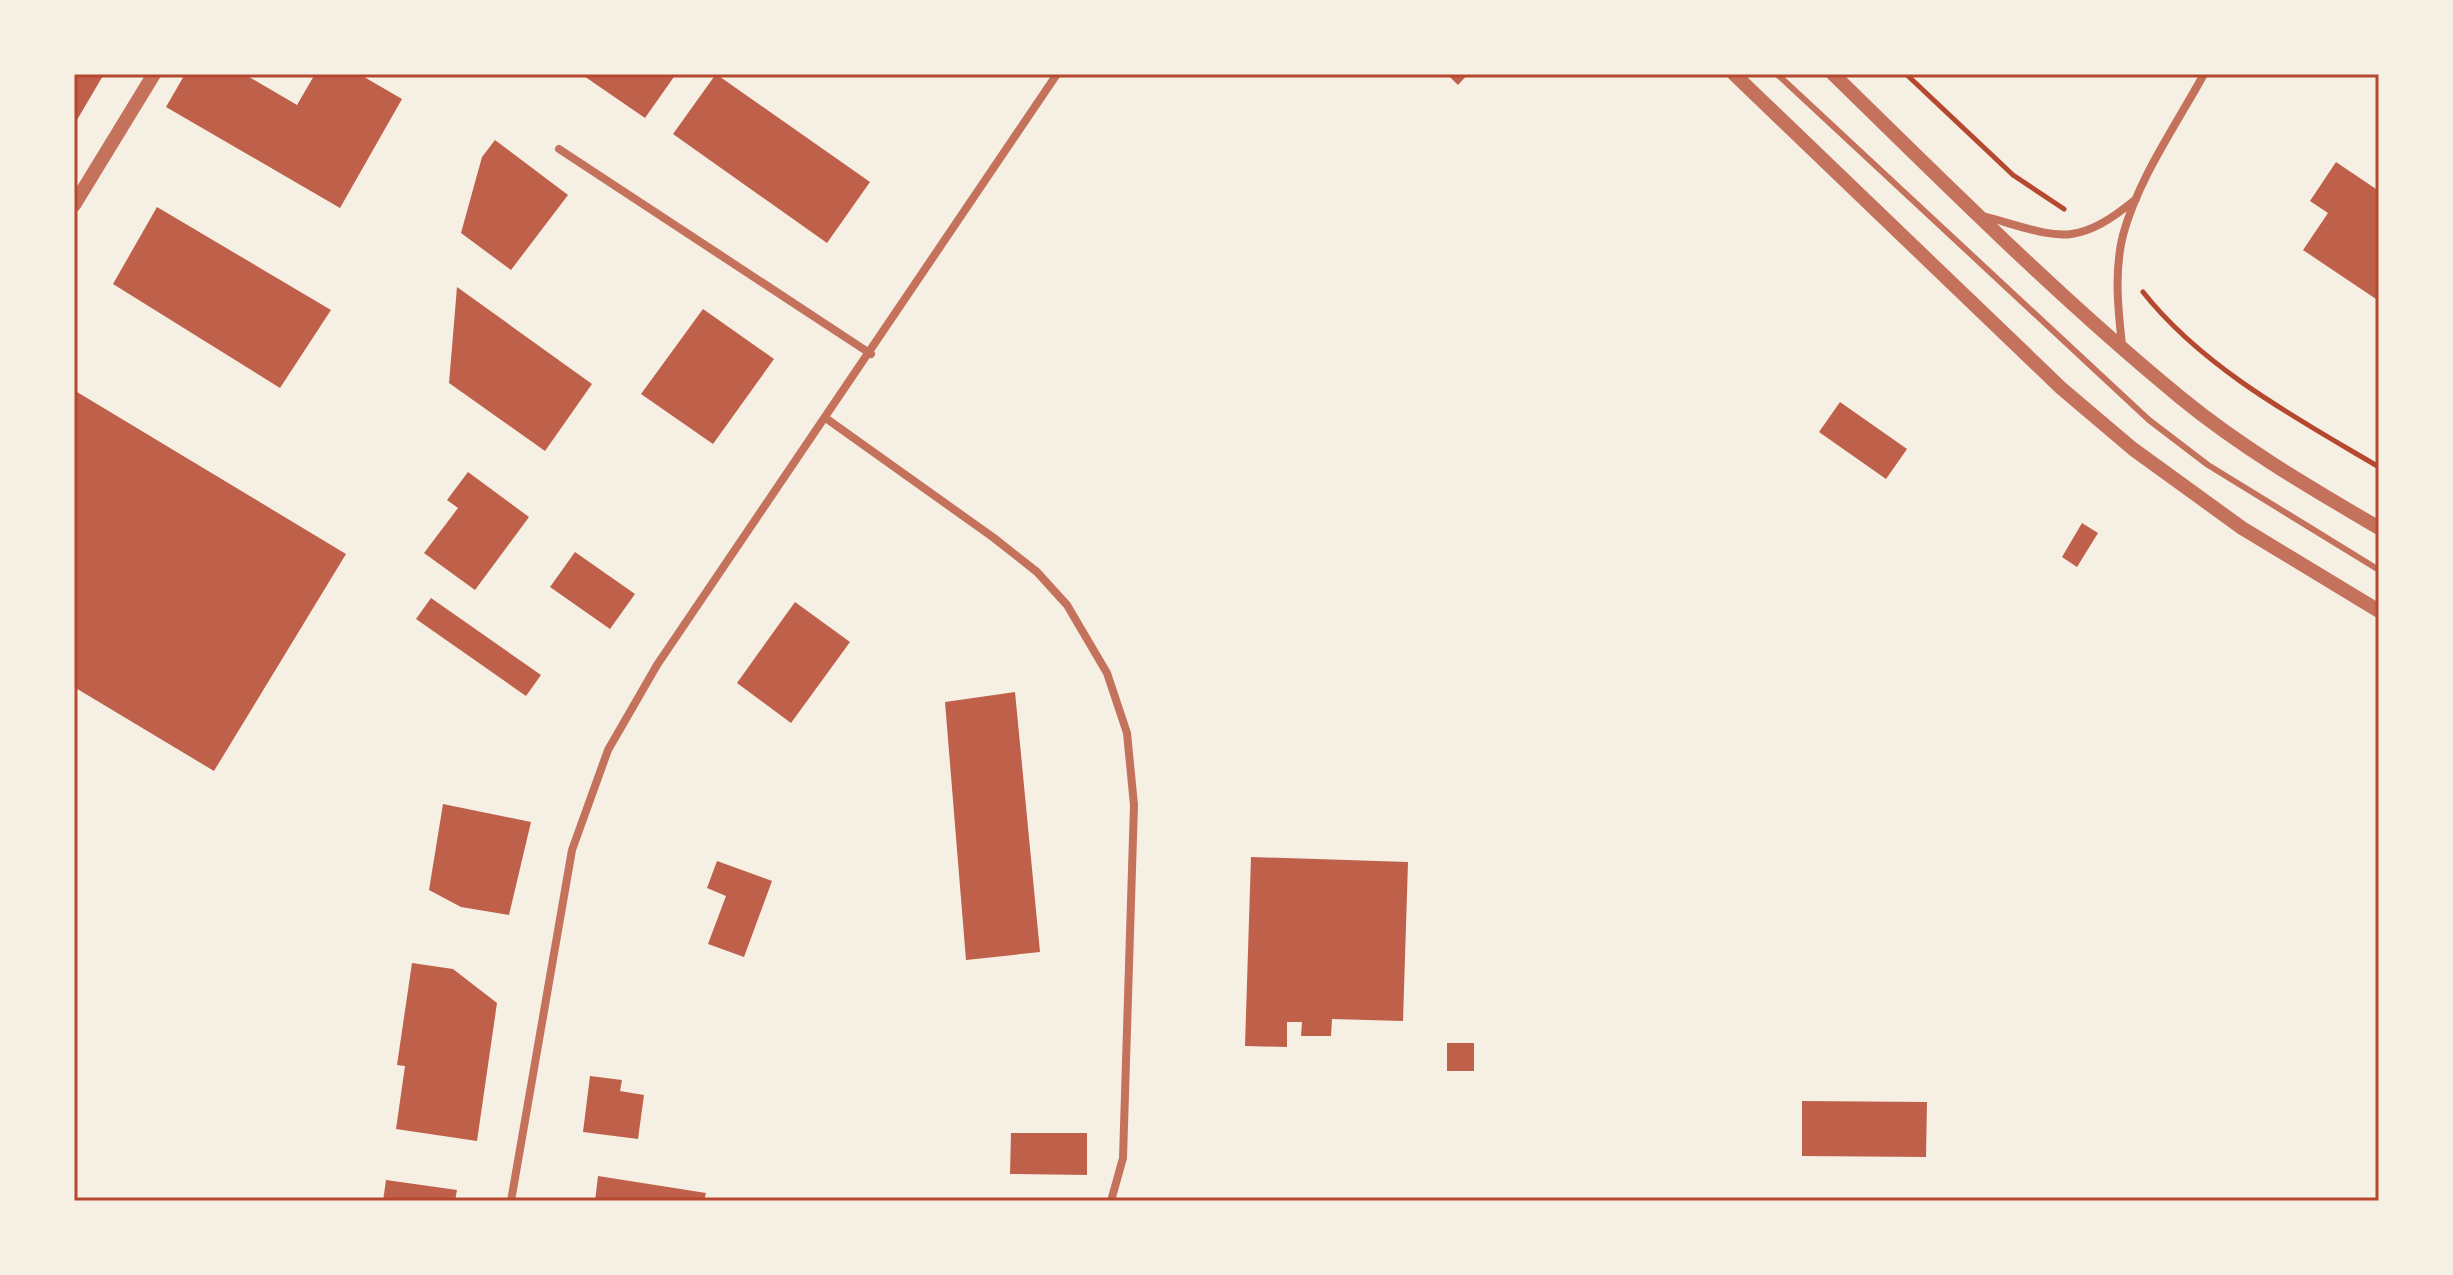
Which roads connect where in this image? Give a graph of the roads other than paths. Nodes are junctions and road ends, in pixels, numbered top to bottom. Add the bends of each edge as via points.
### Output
1 (154, 74) edge
2 (1057, 74) edge
3 (1734, 74) edge
4 (1777, 74) edge
5 (1833, 74) edge
6 (2204, 74) edge
7 (559, 149) dead end
8 (2137, 199) junction
9 (74, 205) edge
10 (1977, 214) junction
11 (2122, 346) junction
12 (871, 354) junction
13 (827, 419) junction
14 (2379, 528) edge
15 (2379, 570) edge
16 (2379, 611) edge
17 (511, 1201) edge
18 (1111, 1201) edge

1 - 9 street
2 - 12 street
3 - 16 street via 2110,430 2232,522
4 - 15 lane via 2149,420 2208,465
5 - 10 street
6 - 8 street
7 - 12 street
8 - 10 street via 2102,226 2075,235
8 - 11 street via 2123,235 2117,281
10 - 11 street
11 - 14 street via 2216,425
12 - 13 street
13 - 17 street via 652,672 598,771 564,884
13 - 18 street via 1037,572 1067,605 1107,673 1127,733 1134,805 1124,1145

